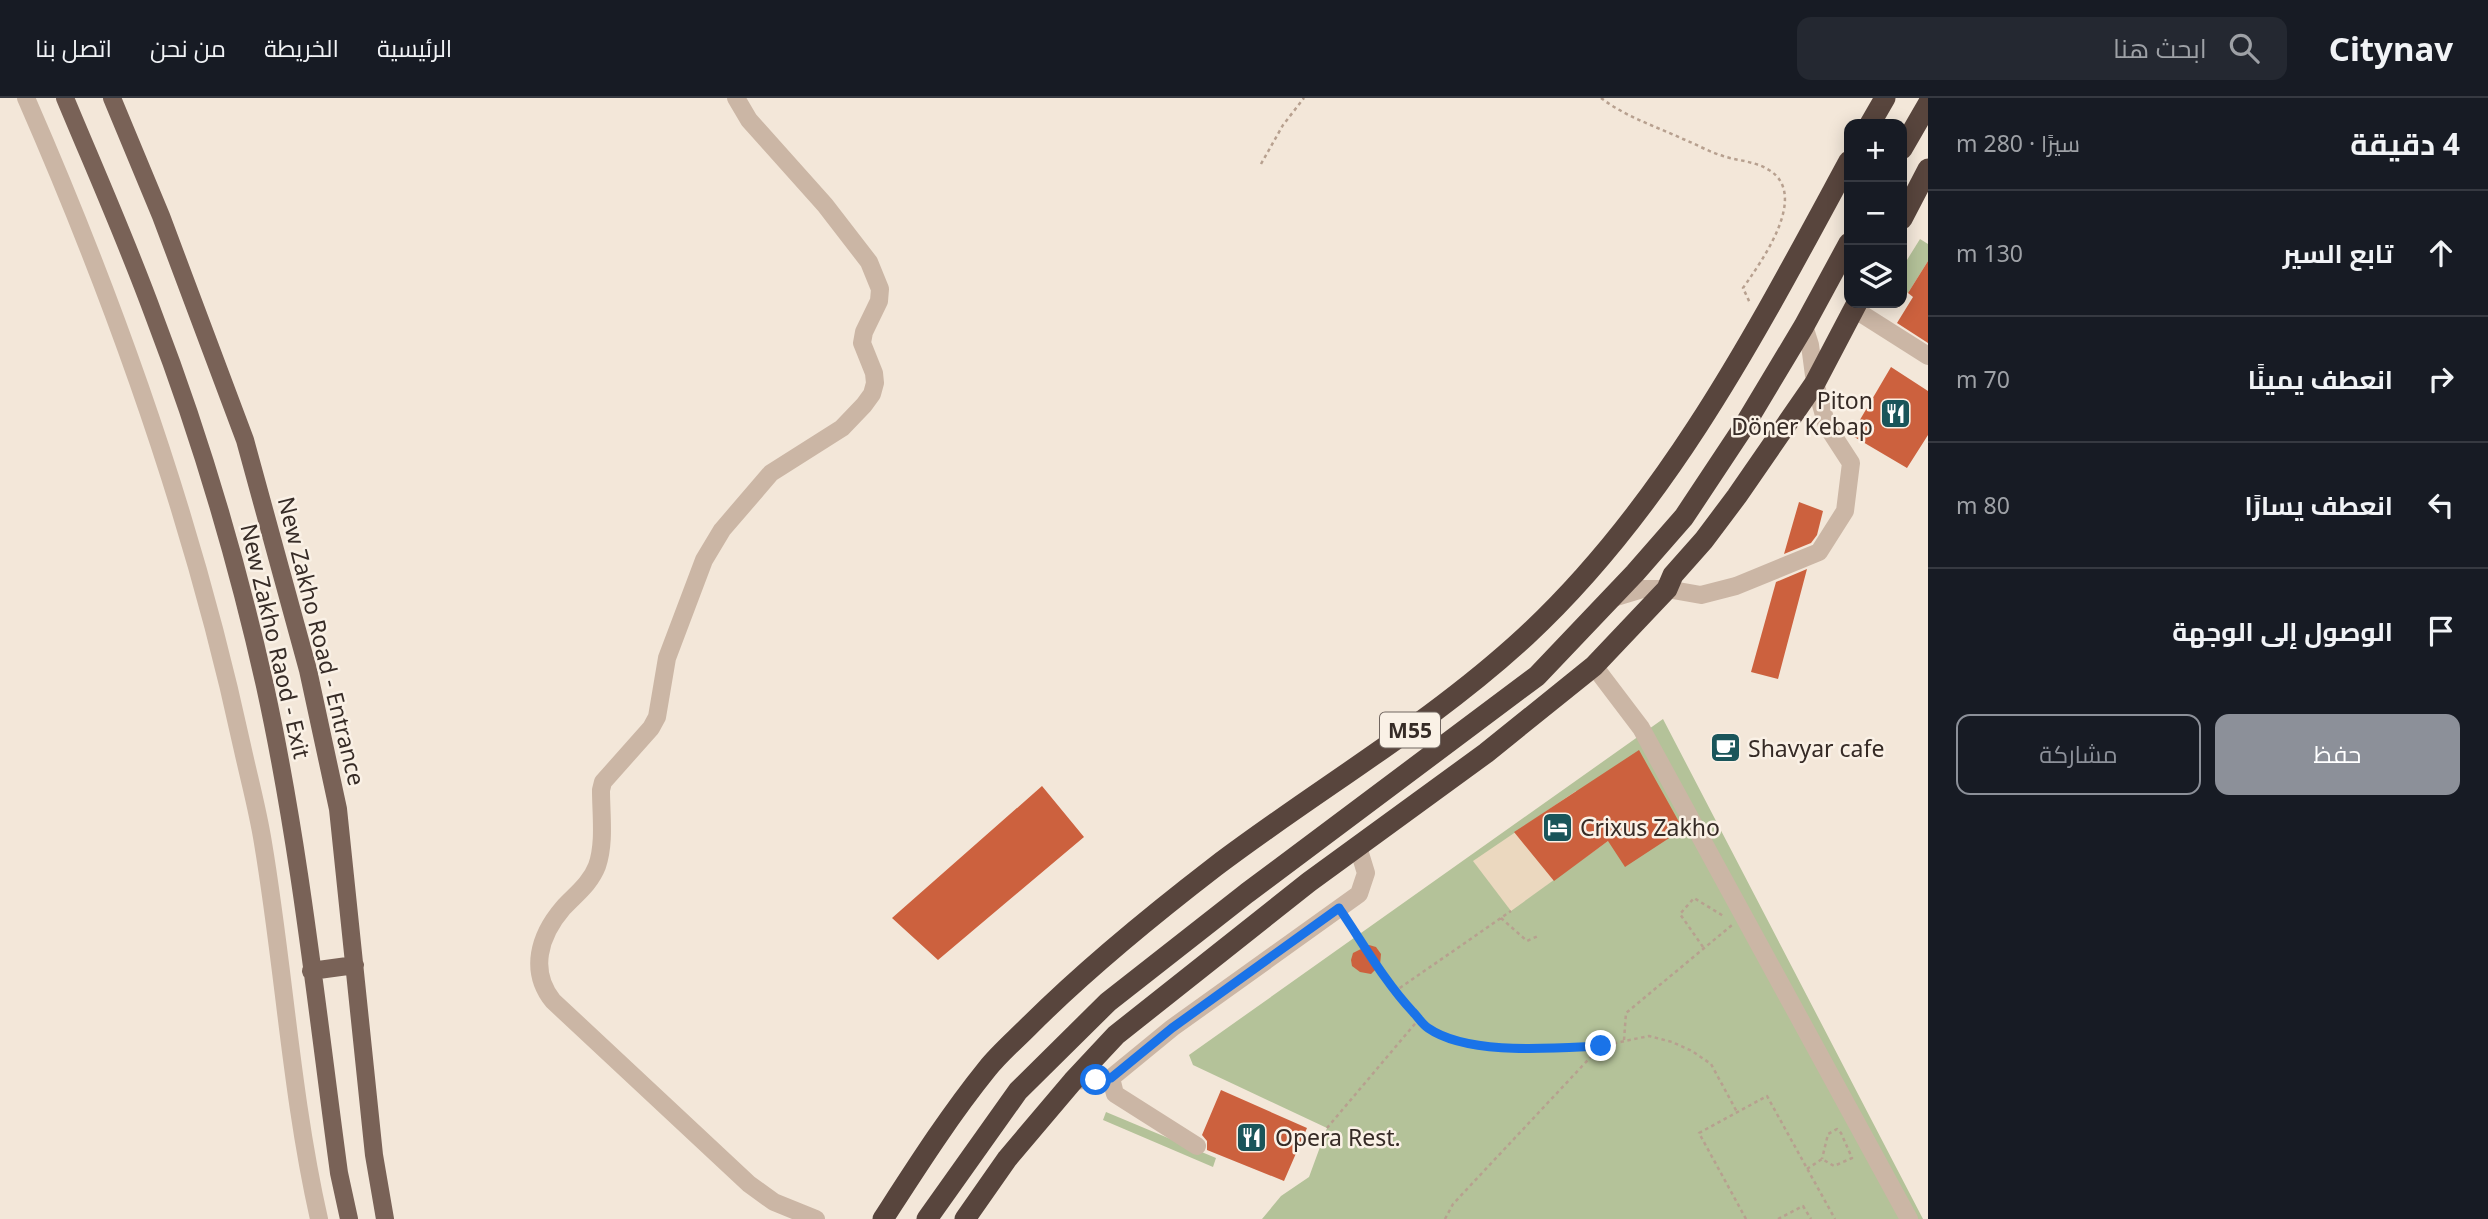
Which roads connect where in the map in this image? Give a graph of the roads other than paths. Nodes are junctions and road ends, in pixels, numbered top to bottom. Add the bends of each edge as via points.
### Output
1 (26, 98) edge
2 (65, 98) edge
3 (112, 98) edge
4 (736, 98) edge
5 (1885, 98) edge
6 (1928, 104) edge
7 (1873, 119) edge
8 (1907, 140) edge
9 (1928, 169) edge
10 (1844, 170) edge
11 (1907, 209) edge
12 (1848, 245) edge
13 (1854, 308) edge
14 (1858, 308) edge
15 (1804, 326) junction
16 (1928, 356) edge
17 (1815, 383) junction
18 (1667, 589) junction
19 (1610, 599) junction
20 (1594, 666) junction
21 (1358, 847) junction
22 (355, 965) junction
23 (311, 971) junction
24 (1111, 1078) junction
25 (1073, 1081) junction
26 (982, 1140) junction
27 (1197, 1146) dead end
28 (1007, 1159) junction
29 (319, 1219) edge
30 (349, 1219) edge
31 (384, 1219) edge
32 (816, 1219) edge
33 (884, 1219) edge
34 (927, 1219) edge
35 (965, 1219) edge
36 (1909, 1219) edge

1 - 29 street via 150,417 226,674 263,842 303,1145
2 - 23 main road, New Zakho Raod - Exit via 155,317 226,532 267,700
3 - 22 main road, New Zakho Road - Entrance via 245,440 308,670 338,809
4 - 32 street via 749,120 825,205 873,269 879,301 862,343 875,383 864,405 842,428 771,473 722,530 704,560 667,658 657,717 603,782 596,868 551,924 538,963 542,984 553,1002 749,1184 774,1202
5 - 7 highway
6 - 8 highway
9 - 11 highway
10 - 33 highway, M55 via 1764,319 1707,412 1649,499 1597,563 1528,634 1472,682 1388,747 1217,865 1069,985 988,1067
12 - 15 highway, M55
13 - 17 highway
14 - 16 street
15 - 17 street
15 - 19 highway, M55 via 1684,517
17 - 18 highway
17 - 18 street via 1827,426 1851,463 1846,511 1819,552 1736,586 1701,594
18 - 19 street via 1643,589
18 - 20 highway
19 - 26 highway, M55 via 1537,676 1108,1002 1018,1091
20 - 21 highway
20 - 36 street via 1641,728
21 - 24 street via 1366,873 1359,894 1172,1028
21 - 25 highway via 1153,1004
22 - 23 main road
22 - 31 main road, New Zakho Road - Entrance
23 - 30 main road, New Zakho Raod - Exit
24 - 25 street
24 - 27 street via 1115,1094
25 - 28 highway
26 - 28 highway
26 - 34 highway, M55
28 - 35 highway

